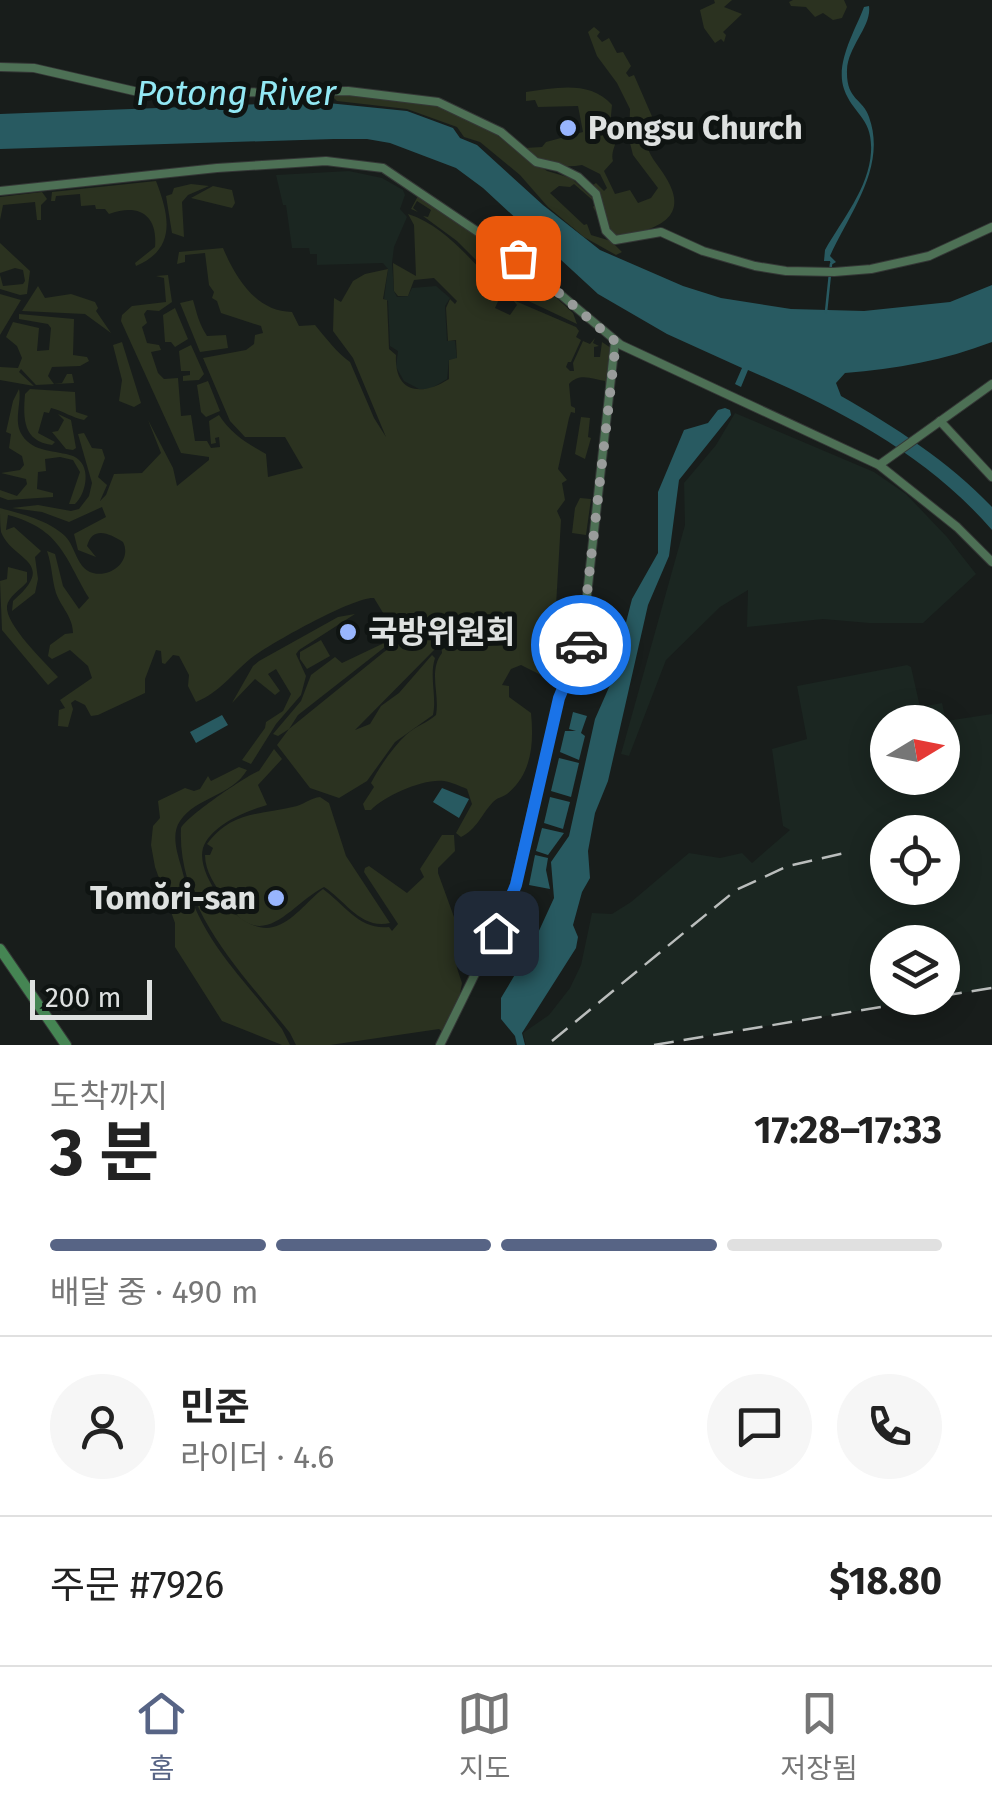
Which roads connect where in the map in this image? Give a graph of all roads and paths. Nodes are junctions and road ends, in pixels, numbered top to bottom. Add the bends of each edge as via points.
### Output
1 (0, 67) edge
2 (0, 191) edge
3 (992, 227) edge
4 (616, 342) junction
5 (992, 384) edge
6 (938, 422) junction
7 (883, 462) junction
8 (992, 477) edge
9 (992, 562) edge
10 (0, 949) edge
11 (66, 1045) edge
12 (440, 1045) edge

1 - 3 street via 34,68 147,94 348,90 438,102 501,132 536,162 578,177 596,194 615,240 662,232 755,266 799,272 871,268 929,256
2 - 4 street via 228,168 370,164 502,247
4 - 7 street
4 - 12 street via 579,653 559,698 512,901
5 - 6 street
6 - 7 street
6 - 8 street
7 - 9 street
10 - 11 main road

